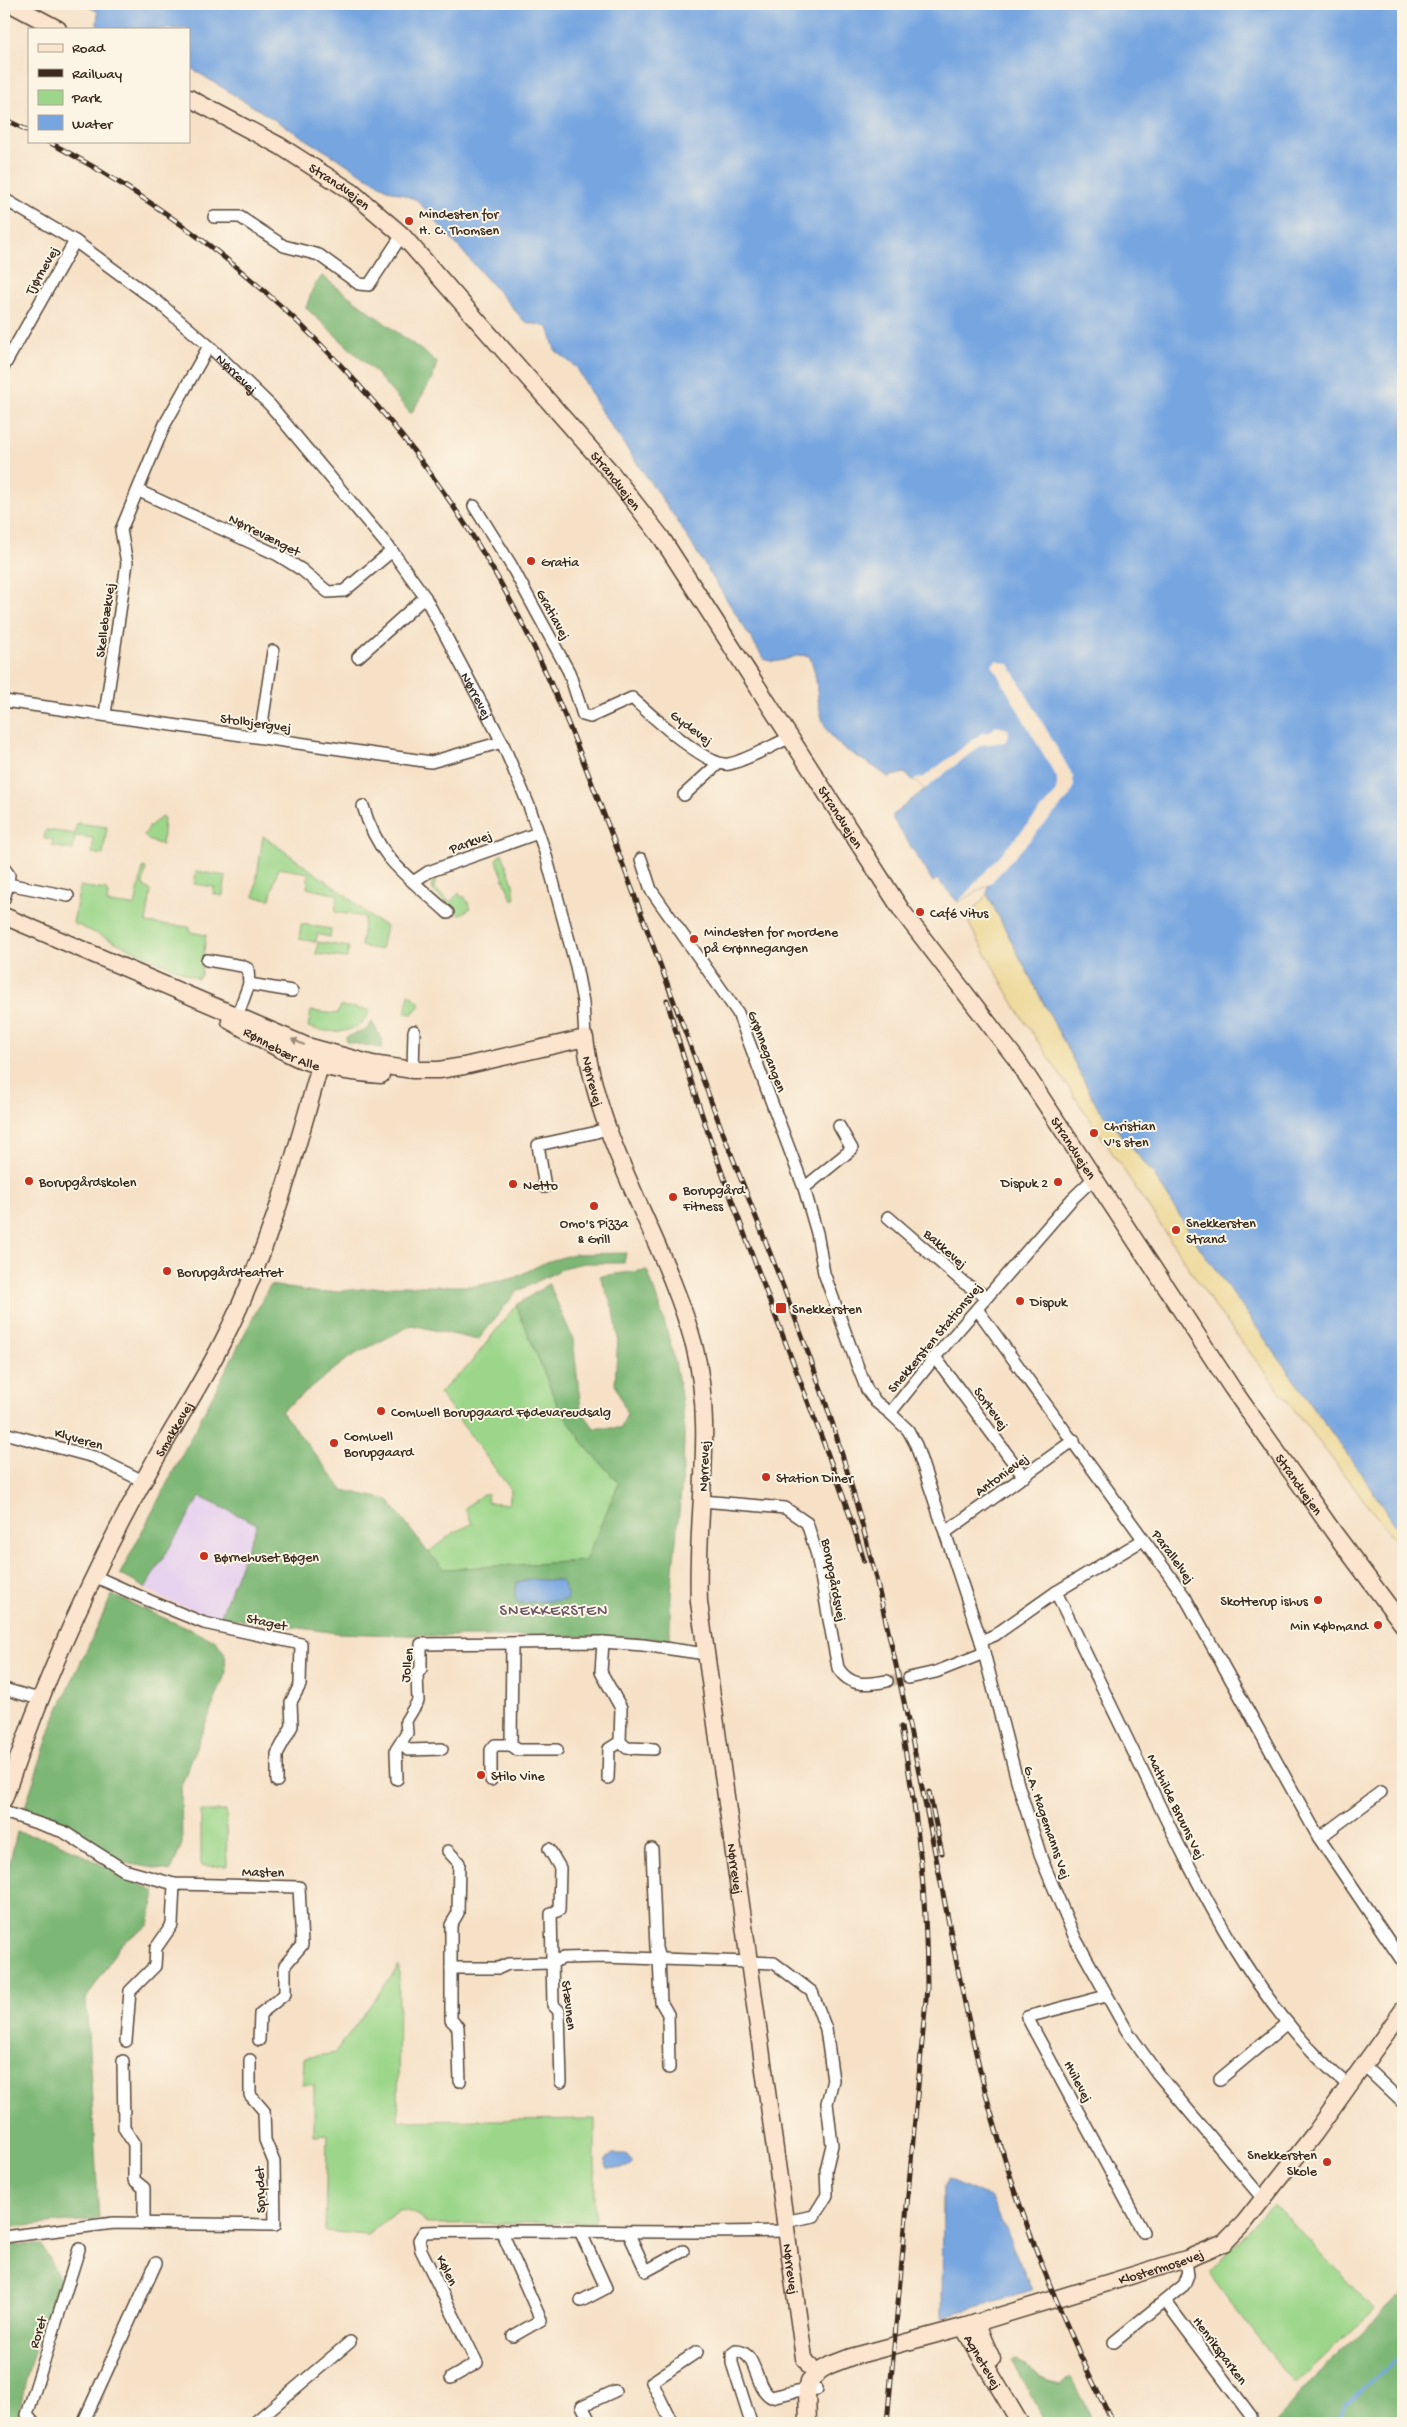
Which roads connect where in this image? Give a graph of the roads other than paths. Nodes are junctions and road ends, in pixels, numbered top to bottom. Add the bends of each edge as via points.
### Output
1 (11, 4) edge
2 (56, 28) edge
3 (190, 99) edge
4 (4, 198) edge
5 (214, 217) dead end
6 (402, 235) junction
7 (75, 241) junction
8 (209, 346) junction
9 (4, 366) edge
10 (139, 491) junction
11 (474, 506) dead end
12 (392, 551) junction
13 (425, 597) junction
14 (273, 651) dead end
15 (358, 657) dead end
16 (4, 701) edge
17 (105, 714) junction
18 (583, 715) joint
19 (260, 737) junction
20 (789, 738) junction
21 (502, 742) junction
22 (718, 764) junction
23 (684, 796) dead end
24 (363, 806) dead end
25 (538, 833) junction
26 (641, 859) dead end
27 (4, 868) edge
28 (414, 882) junction
29 (8, 884) junction
30 (68, 896) dead end
31 (4, 899) edge
32 (448, 913) dead end
33 (4, 916) edge
34 (206, 960) dead end
35 (249, 984) junction
36 (292, 991) dead end
37 (236, 1019) junction
38 (414, 1031) dead end
39 (585, 1038) junction
40 (322, 1058) junction
41 (414, 1070) junction
42 (839, 1126) dead end
43 (608, 1128) junction
44 (1094, 1178) junction
45 (545, 1186) dead end
46 (804, 1188) junction
47 (888, 1217) dead end
48 (817, 1233) joint
49 (987, 1297) junction
50 (977, 1309) junction
51 (935, 1357) junction
52 (890, 1413) junction
53 (4, 1433) edge
54 (1074, 1440) junction
55 (1024, 1476) junction
56 (143, 1481) junction
57 (702, 1501) junction
58 (946, 1532) junction
59 (1144, 1540) junction
60 (94, 1576) junction
61 (1056, 1592) junction
62 (1403, 1624) edge
63 (981, 1641) junction
64 (603, 1642) junction
65 (512, 1644) junction
66 (984, 1653) junction
67 (706, 1654) junction
68 (909, 1678) tunnel mouth
69 (887, 1681) tunnel mouth
70 (4, 1689) edge
71 (39, 1699) junction
72 (620, 1742) junction
73 (402, 1744) junction
74 (511, 1745) junction
75 (442, 1749) dead end
76 (654, 1749) dead end
77 (556, 1750) dead end
78 (608, 1778) dead end
79 (397, 1779) dead end
80 (491, 1780) dead end
81 (276, 1781) dead end
82 (1381, 1792) dead end
83 (4, 1799) edge
84 (4, 1812) edge
85 (1319, 1838) junction
86 (549, 1848) dead end
87 (652, 1849) dead end
88 (448, 1851) dead end
89 (174, 1884) junction
90 (659, 1958) junction
91 (748, 1961) junction
92 (1403, 1962) edge
93 (551, 1963) junction
94 (451, 1968) junction
95 (1106, 1996) junction
96 (1403, 2010) edge
97 (1287, 2023) junction
98 (259, 2040) dead end
99 (126, 2041) dead end
100 (250, 2060) dead end
101 (122, 2061) dead end
102 (1364, 2066) junction
103 (670, 2068) dead end
104 (1220, 2079) dead end
105 (460, 2081) dead end
106 (560, 2082) dead end
107 (1349, 2086) junction
108 (1403, 2103) edge
109 (1263, 2199) junction
110 (144, 2222) junction
111 (784, 2226) junction
112 (501, 2230) junction
113 (580, 2231) junction
114 (628, 2232) junction
115 (1143, 2232) dead end
116 (4, 2237) edge
117 (78, 2248) dead end
118 (683, 2251) dead end
119 (1186, 2259) junction
120 (156, 2263) dead end
121 (581, 2302) dead end
122 (1166, 2302) junction
123 (970, 2325) junction
124 (513, 2336) dead end
125 (350, 2342) dead end
126 (1114, 2342) dead end
127 (697, 2352) dead end
128 (451, 2378) dead end
129 (813, 2385) junction
130 (615, 2392) dead end
131 (1251, 2416) dead end
132 (34, 2423) edge
133 (83, 2423) edge
134 (254, 2423) edge
135 (591, 2423) edge
136 (672, 2423) edge
137 (751, 2423) edge
138 (808, 2423) edge
139 (817, 2423) edge
140 (1020, 2423) edge

1 - 2 main road
3 - 6 main road, Strandvejen via 280,146 352,192
4 - 7 street, Nørrevej
5 - 6 street via 240,217 284,246 319,255 358,284 369,285
6 - 20 main road, Strandvejen via 610,470 661,537
7 - 8 street, Nørrevej
7 - 9 street, Tjørnevej
8 - 10 street via 165,424
8 - 12 street, Nørrevej via 270,405
10 - 12 street, Nørrevænget via 278,555 328,592 344,591
10 - 17 street, Skellebækvej via 122,530 127,563
11 - 18 street, Gratiavej via 569,672
12 - 13 street, Nørrevej
13 - 15 street
13 - 21 street, Nørrevej
14 - 19 street
16 - 17 street, Stolbjergvej
17 - 19 street, Stolbjergvej
18 - 22 street, Gydevej via 590,717 632,698 671,732
19 - 21 street, Stolbjergvej via 431,762
20 - 22 street, Gydevej via 729,764
20 - 44 main road, Strandvejen via 902,911 1016,1059
21 - 25 street, Nørrevej
22 - 23 street
24 - 28 street via 379,846 392,863
25 - 28 street, Parkvej via 428,872
25 - 39 street, Nørrevej via 576,966
26 - 46 street, Grønnegangen via 651,890 738,1013
27 - 29 street via 9,875
28 - 32 street
29 - 30 street
29 - 31 street
33 - 37 main road, Rønnebær Alle
34 - 35 street via 248,969
35 - 36 street
35 - 37 street
37 - 40 main road, Rønnebær Alle via 279,1049 303,1060
38 - 41 street
39 - 41 main road, Rønnebær Alle via 464,1066
39 - 43 main road, Nørrevej
40 - 41 main road, Rønnebær Alle via 380,1075 398,1076
40 - 56 main road, Smakkevej via 271,1224 252,1274 224,1340
42 - 46 street via 852,1149
43 - 45 street via 538,1145
43 - 57 main road, Nørrevej via 663,1259 694,1347 702,1384 704,1422
44 - 49 street, Snekkersten Stationsvej via 1072,1198
44 - 62 main road, Strandvejen via 1232,1388
46 - 48 street, Grønnegangen
47 - 49 street, Bakkevej via 964,1283
48 - 52 street, Snekkersten Stationsvej via 824,1273 867,1390
49 - 50 street, Snekkersten Stationsvej
50 - 51 street, Snekkersten Stationsvej
50 - 54 street, Parallelvej
51 - 52 street, Snekkersten Stationsvej
51 - 55 street, Sortevej
52 - 58 street, G.A. Hagemanns Vej via 908,1430 916,1446
53 - 56 street, Klyveren via 94,1457
54 - 55 street, Antonievej
54 - 59 street, Parallelvej
55 - 58 street, Antonievej
56 - 60 main road, Smakkevej
57 - 67 main road, Nørrevej via 697,1565
57 - 69 street, Borupgårdsvej via 785,1508 807,1523 817,1555 838,1668 854,1683
58 - 63 street, G.A. Hagemanns Vej
59 - 61 street
59 - 85 street, Parallelvej via 1185,1597
60 - 71 main road, Smakkevej
60 - 81 street, Staget via 204,1623 301,1644 300,1685 291,1702 292,1726 276,1754
61 - 63 street via 995,1635
61 - 97 street, Mathilde Bruuns Vej via 1189,1866 1254,1977
63 - 66 street, G.A. Hagemanns Vej
64 - 65 street, Jollen
64 - 67 street, Jollen
64 - 72 street via 601,1672 620,1708
65 - 73 street, Jollen via 422,1644 421,1669 417,1674 418,1701 406,1721 407,1733
65 - 74 street
66 - 68 street via 936,1672
66 - 95 street, G.A. Hagemanns Vej via 1018,1784 1042,1860
67 - 91 main road, Nørrevej
70 - 71 street
71 - 83 main road, Smakkevej
72 - 76 street via 628,1748
72 - 78 street via 608,1749
73 - 75 street via 408,1750
73 - 79 street, Jollen via 396,1750
74 - 77 street via 518,1750
74 - 80 street via 495,1745 491,1750
82 - 85 street
84 - 89 street, Masten via 64,1832 124,1870
85 - 92 street, Parallelvej
86 - 93 street, Stævnen via 560,1868 559,1910 550,1914
87 - 90 street
88 - 94 street via 459,1863 458,1913 451,1925
89 - 98 street, Masten via 299,1887 302,1945 285,1965 285,1994 260,2014
89 - 99 street via 172,1925 156,1948 155,1966 130,1991
90 - 91 street, Stævnen
90 - 93 street, Stævnen via 563,1958
90 - 103 street via 661,2002 668,2014
91 - 111 main road, Nørrevej
91 - 111 street, Stævnen via 774,1962 812,1992 826,2029 833,2080 827,2103 832,2145 826,2170 827,2195 814,2216
93 - 94 street, Stævnen
93 - 106 street, Stævnen via 553,2005 559,2011
94 - 105 street via 451,2020 458,2027
95 - 109 street, G.A. Hagemanns Vej via 1156,2073
95 - 115 street, Hvilevej via 1027,2017
96 - 102 main road, Klostermosevej
97 - 104 street
97 - 107 street, Mathilde Bruuns Vej
100 - 110 street, Sprydet via 250,2095 264,2111 265,2140 274,2162 275,2225
101 - 110 street via 124,2128 134,2144 134,2180 144,2188
102 - 107 main road, Klostermosevej
102 - 108 street
107 - 109 main road, Klostermosevej
109 - 119 main road, Klostermosevej via 1224,2243
110 - 116 street, Sprydet via 71,2227
111 - 114 street, Kølen via 710,2234
111 - 129 main road, Nørrevej via 804,2358
112 - 113 street, Kølen
112 - 124 street via 541,2320
112 - 128 street, Kølen via 424,2232 419,2240 477,2363
113 - 114 street, Kølen
113 - 121 street via 606,2288
114 - 118 street via 646,2271
117 - 132 street, Roret via 28,2415
119 - 122 street via 1188,2275 1184,2285
119 - 123 main road, Klostermosevej
120 - 133 street
122 - 126 street
122 - 131 street, Henriksparken
123 - 129 main road, Klostermosevej via 851,2357 826,2368
123 - 140 main road, Agnetevej via 983,2362
125 - 134 street
127 - 136 street via 652,2382
129 - 137 street via 771,2397 766,2394 748,2355 736,2351 732,2354 732,2363
129 - 138 main road
129 - 139 main road
130 - 135 street via 582,2406

